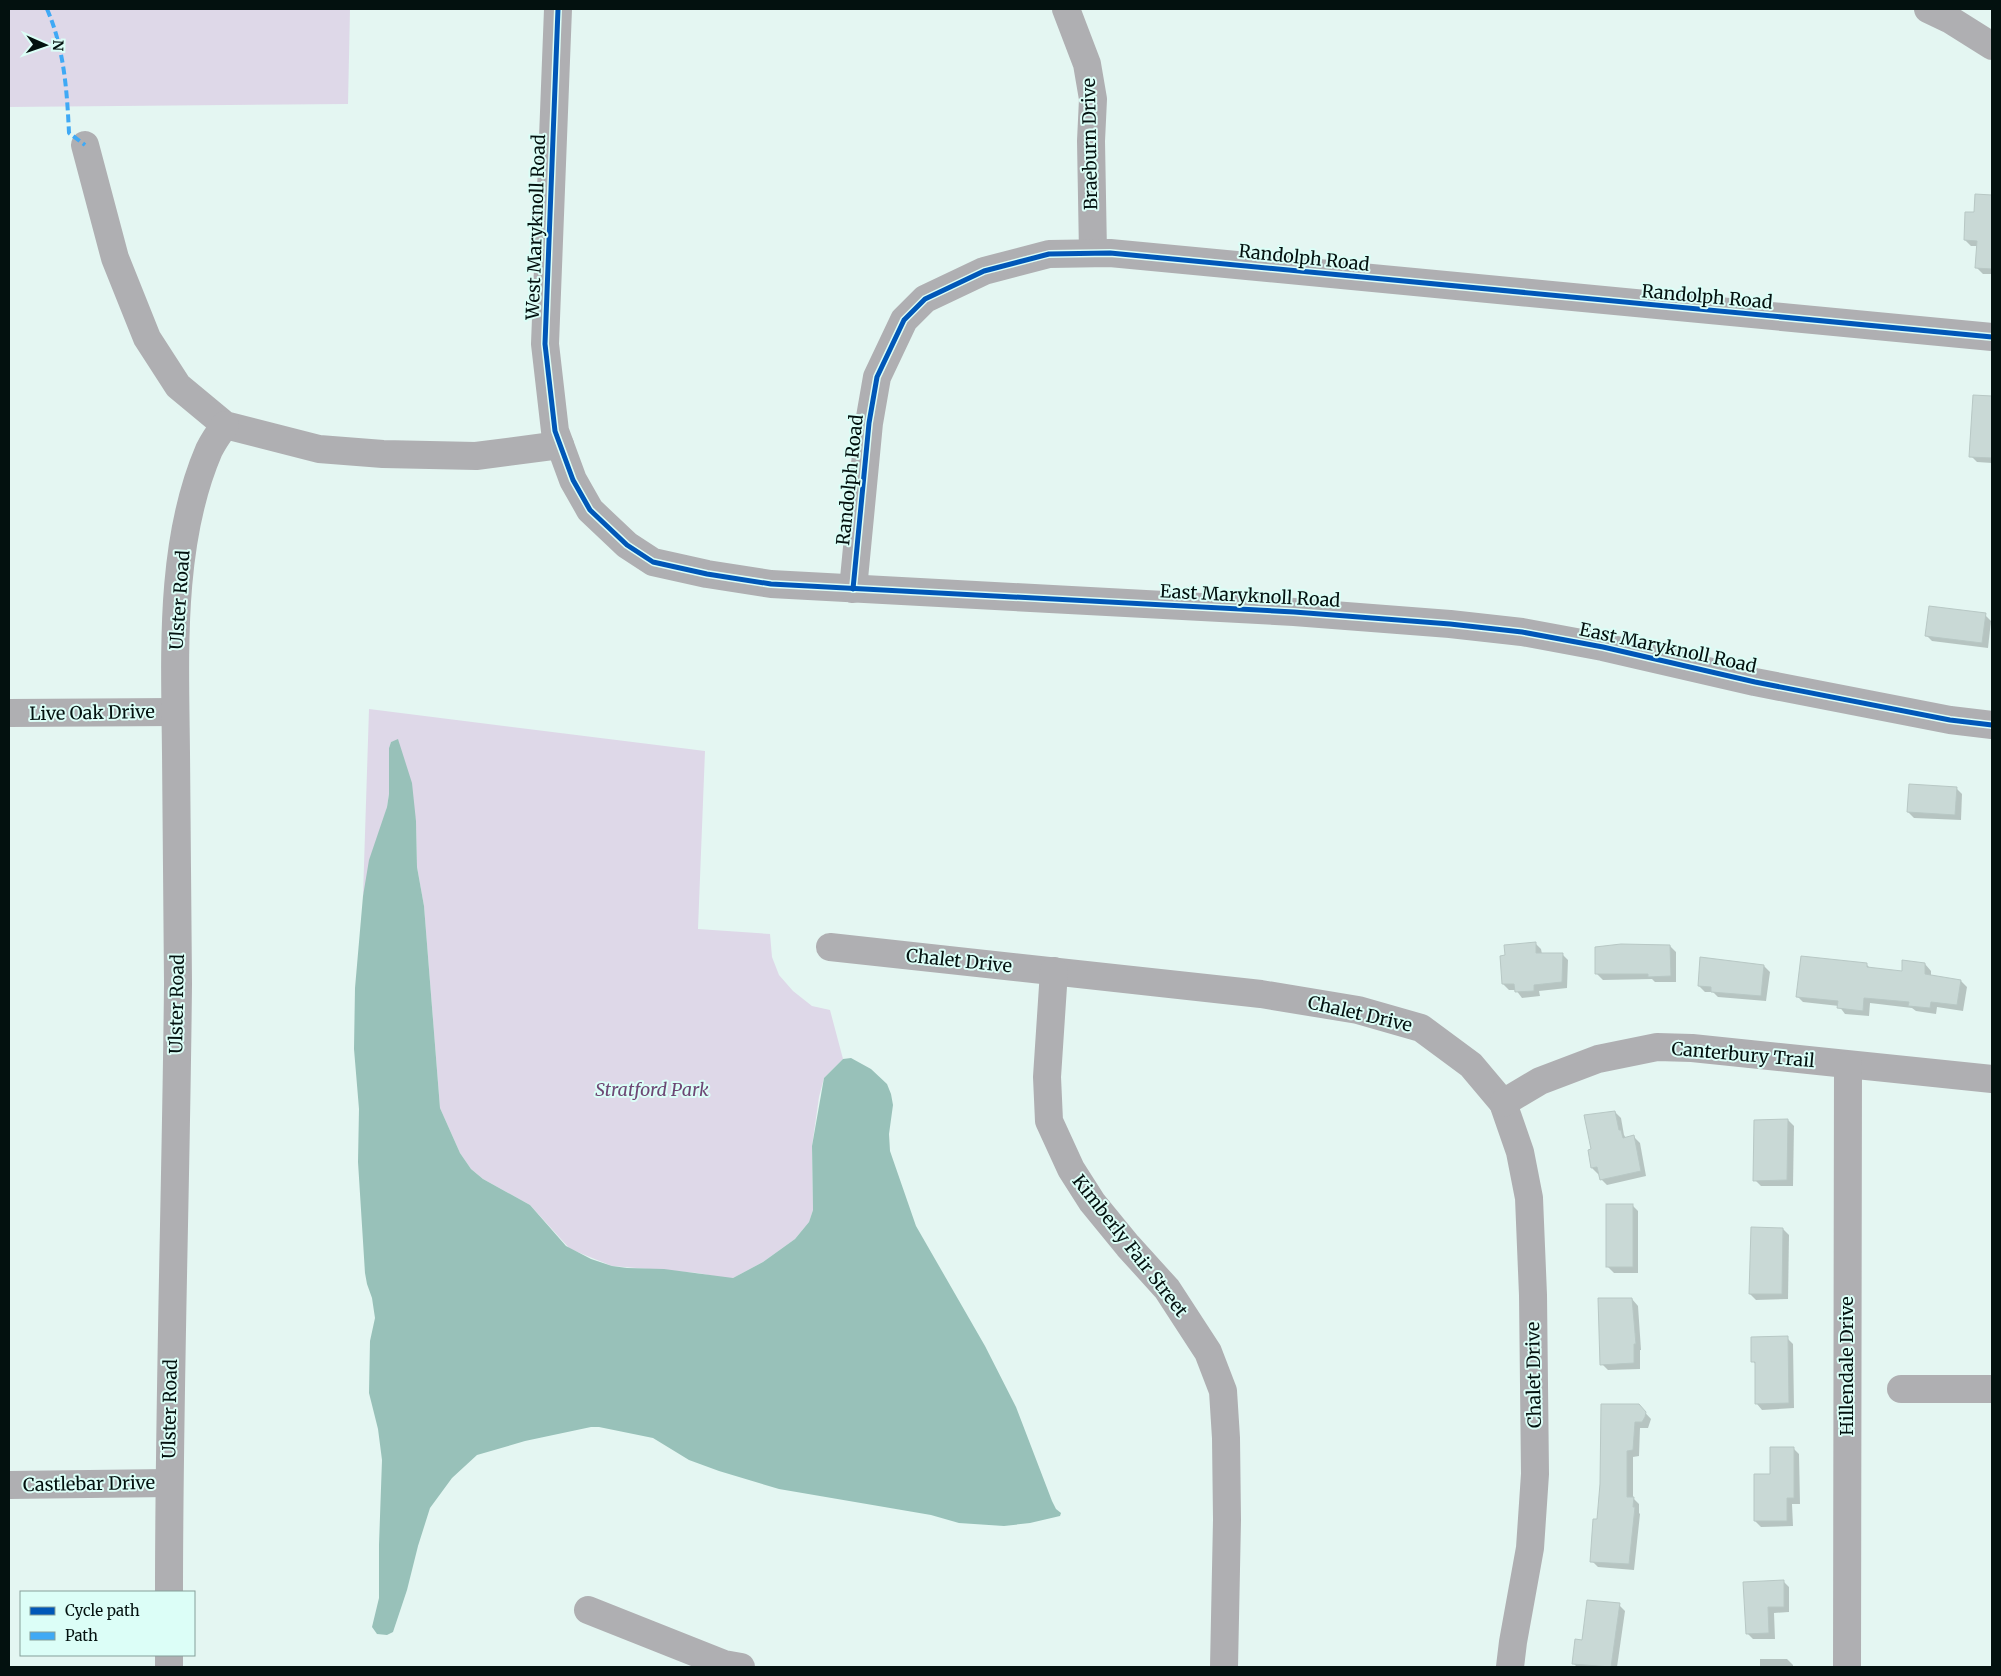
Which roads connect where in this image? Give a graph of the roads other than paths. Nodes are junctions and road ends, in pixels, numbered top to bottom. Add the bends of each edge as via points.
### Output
1 (558, 9) edge
2 (1066, 9) edge
3 (1928, 9) edge
4 (1992, 46) edge
5 (85, 145) dead end
6 (1092, 253) junction
7 (1992, 337) edge
8 (225, 426) junction
9 (560, 445) junction
10 (854, 589) junction
11 (175, 712) junction
12 (9, 714) edge
13 (1992, 725) edge
14 (830, 947) dead end
15 (1054, 971) junction
16 (1848, 1065) junction
17 (1992, 1079) edge
18 (1504, 1103) junction
19 (1900, 1389) dead end
20 (1992, 1389) edge
21 (169, 1483) junction
22 (9, 1485) edge
23 (169, 1591) edge
24 (588, 1610) dead end
25 (742, 1667) edge
26 (1224, 1667) edge
27 (1510, 1667) edge
28 (1847, 1667) edge

1 - 9 street, West Maryknoll Road via 545,344 555,431
2 - 6 street, Braeburn Drive via 1088,64 1093,99
3 - 4 street
5 - 8 street via 115,258 147,338 178,386
6 - 7 street, Randolph Road
6 - 10 street, Randolph Road via 1049,254 984,271 925,299 904,320 877,377 869,423
8 - 9 street via 319,450 383,454 476,456
8 - 11 street, Ulster Road via 210,448 190,505 184,539 177,619
9 - 10 street, East Maryknoll Road via 573,480 590,510 627,545 653,562 771,584
10 - 13 street, East Maryknoll Road via 1303,612 1522,632 1651,657 1756,682 1950,720
11 - 12 street, Live Oak Drive
11 - 21 street, Ulster Road via 178,983
14 - 15 street, Chalet Drive
15 - 18 street, Chalet Drive via 1261,994 1358,1010 1421,1028 1470,1065
15 - 26 street, Kimberly Fair Street via 1047,1077 1049,1121 1070,1168 1092,1202 1168,1288 1208,1352 1222,1391 1227,1520
16 - 17 street, Canterbury Trail
16 - 18 street, Canterbury Trail via 1657,1047 1598,1059 1540,1081
16 - 28 street, Hillendale Drive
18 - 27 street, Chalet Drive via 1520,1152 1529,1198 1534,1295 1535,1474 1530,1548
19 - 20 street
21 - 22 street, Castlebar Drive
21 - 23 street, Ulster Road
24 - 25 street via 724,1664

